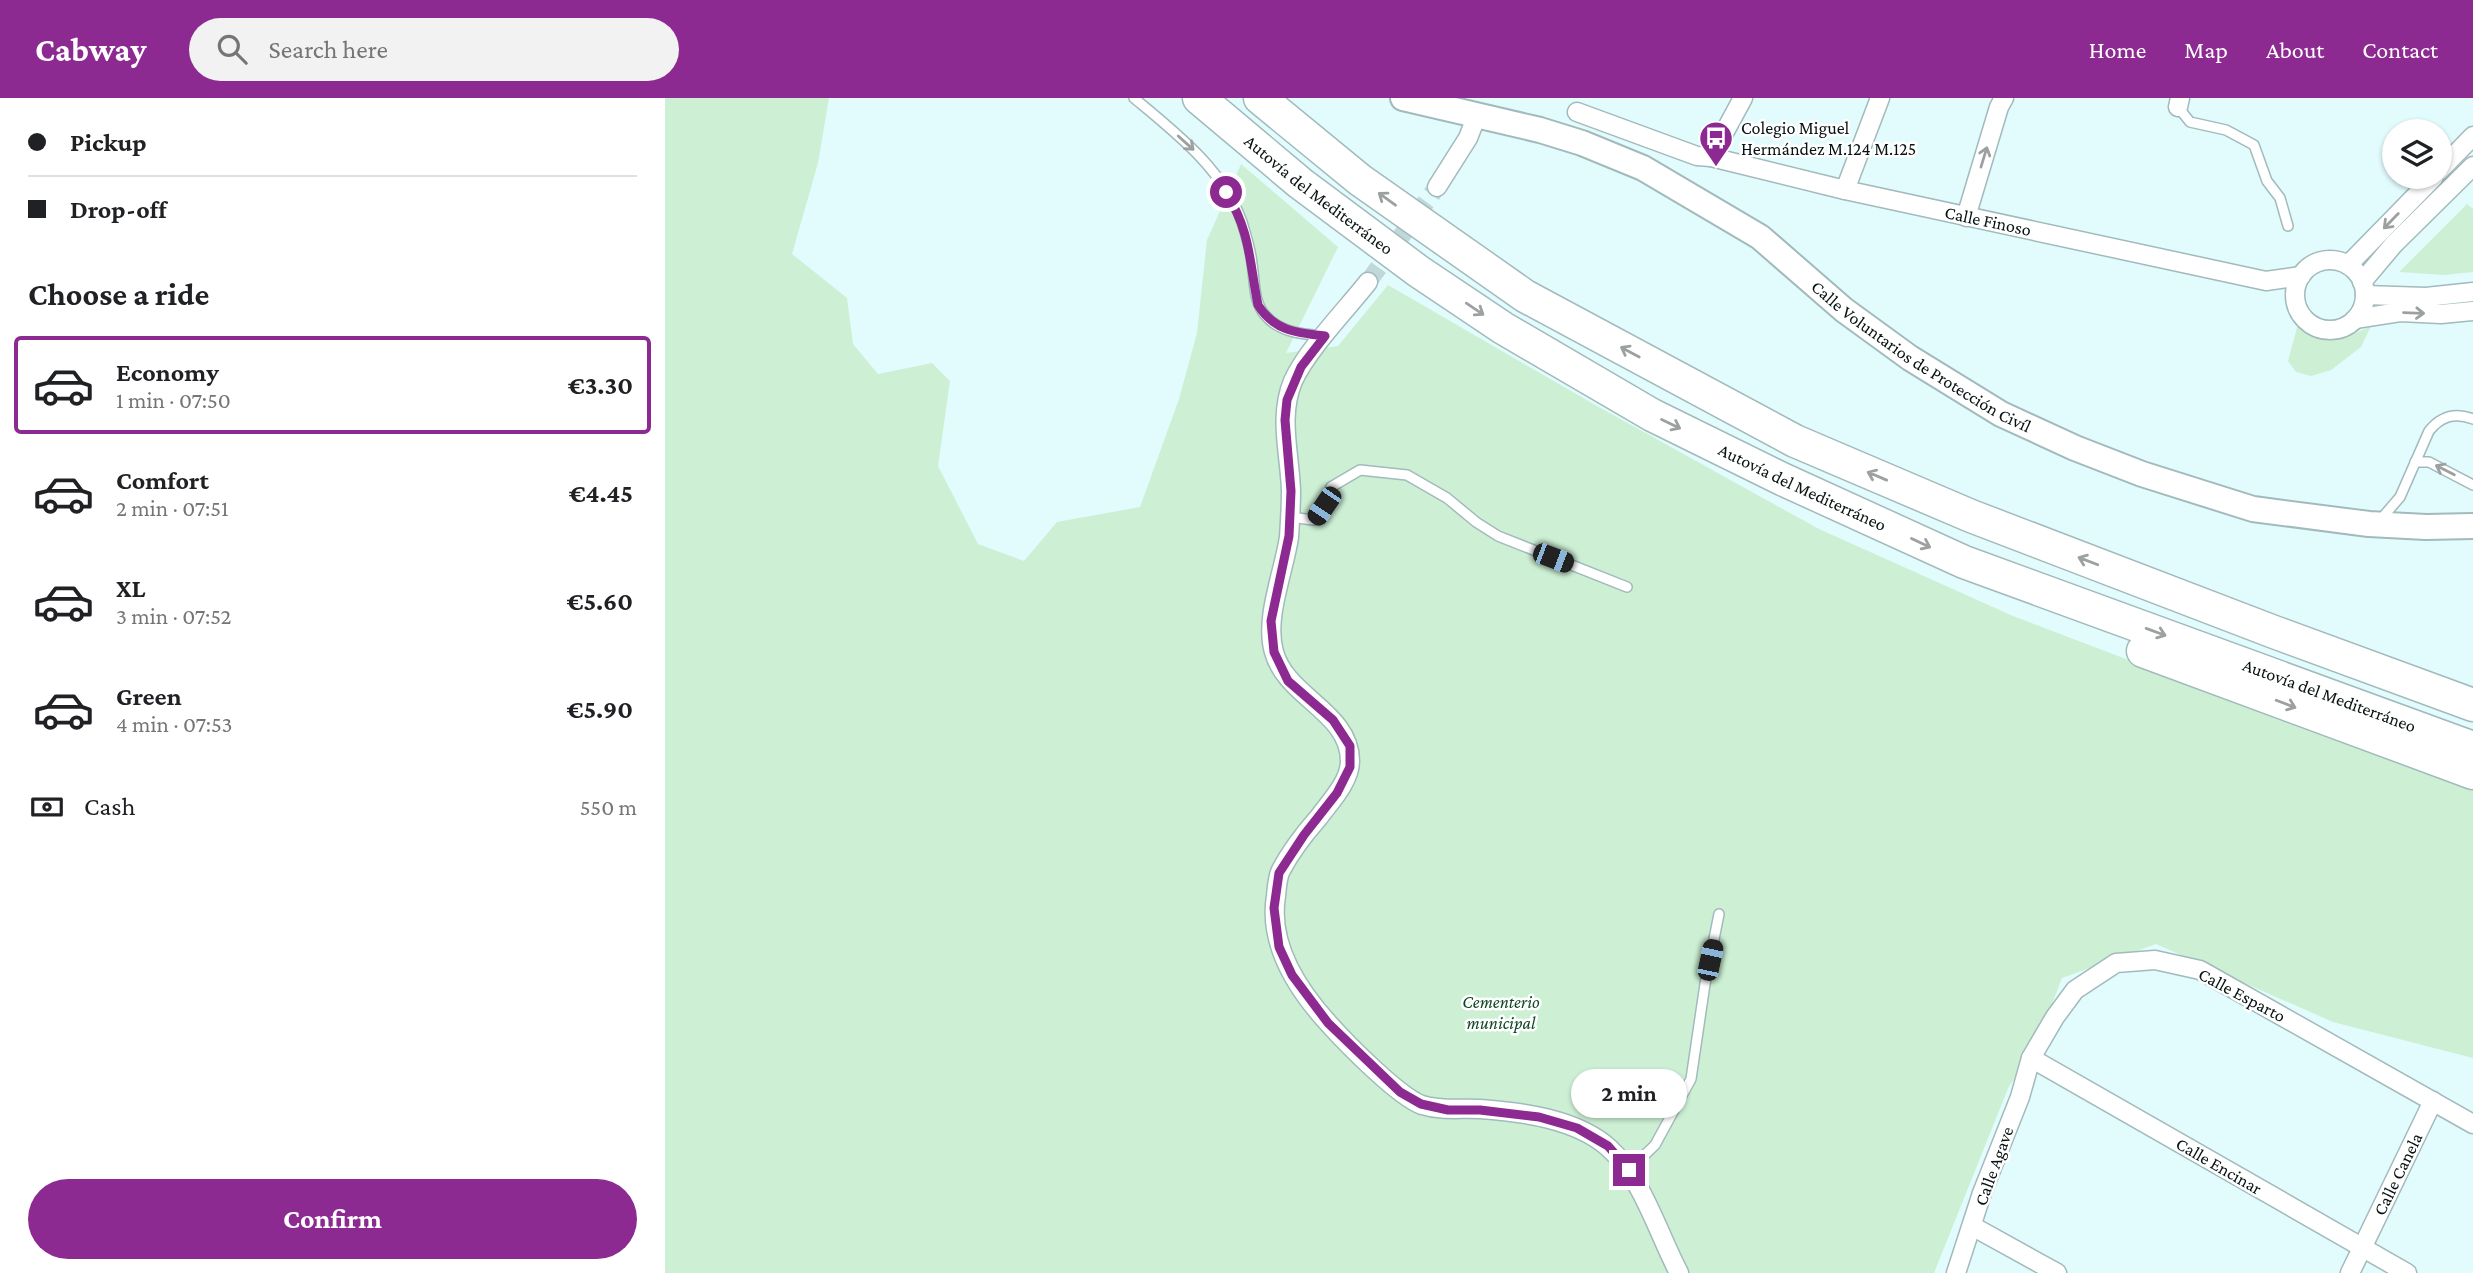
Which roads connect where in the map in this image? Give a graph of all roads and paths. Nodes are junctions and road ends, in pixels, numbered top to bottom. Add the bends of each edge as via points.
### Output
1 (1135, 98) edge
2 (1199, 98) edge
3 (1260, 98) edge
4 (1403, 98) edge
5 (1743, 98) edge
6 (1879, 98) edge
7 (2004, 98) edge
8 (2179, 102) edge
9 (1577, 111) dead end
10 (1477, 116) junction
11 (2473, 136) edge
12 (1704, 157) junction
13 (2452, 158) edge
14 (2473, 166) edge
15 (1437, 187) tunnel mouth
16 (2422, 189) edge
17 (1845, 190) junction
18 (1966, 217) junction
19 (2288, 226) dead end
20 (2348, 265) junction
21 (2301, 275) junction
22 (2266, 281) junction
23 (1368, 282) tunnel mouth
24 (2363, 288) junction
25 (2473, 292) edge
26 (2296, 305) junction
27 (2473, 311) edge
28 (2355, 319) junction
29 (1325, 336) junction
30 (2473, 419) edge
31 (2415, 462) junction
32 (2473, 485) edge
33 (2400, 497) junction
34 (1290, 517) junction
35 (2369, 524) junction
36 (2416, 527) junction
37 (2469, 528) edge
38 (1963, 562) junction
39 (1627, 587) dead end
40 (2274, 632) junction
41 (2473, 687) edge
42 (2473, 705) edge
43 (2473, 748) edge
44 (2473, 773) edge
45 (1720, 914) dead end
46 (2031, 1058) junction
47 (2433, 1101) junction
48 (2473, 1124) edge
49 (1629, 1170) junction
50 (1972, 1226) junction
51 (2362, 1247) junction
52 (1679, 1273) edge
53 (1956, 1273) edge
54 (2057, 1273) edge
55 (2350, 1273) edge
56 (2407, 1273) edge

1 -> 29 lane via 1216,175 1246,238 1258,305 1264,314 1283,329
2 -> 38 highway, Autovía del Mediterráneo via 1356,226 1503,328 1652,415
40 -> 3 highway, Autovía del Mediterráneo via 1971,516 1795,441 1525,296 1360,180
4 - 10 street, Calle Voluntarios de Protección Civíl
5 - 12 street
6 - 17 street
18 -> 7 street
8 - 19 lane via 2190,122 2226,130 2254,145
9 - 12 street, Calle Finoso
10 - 15 street
10 - 35 street, Calle Voluntarios de Protección Civíl via 1582,142 1688,193 1760,237 1844,310 1910,358 2001,414 2075,449 2253,509
11 - 13 street
12 - 17 street, Calle Finoso
14 - 24 street via 2394,244
16 -> 20 street
17 - 18 street, Calle Finoso
18 - 22 street, Calle Finoso
20 - 21 street via 2317,262
20 - 24 street
21 - 22 street, Calle Finoso
21 - 26 street
22 - 26 street, Calle Finoso
23 - 29 street
24 - 25 street via 2426,297
24 - 28 street via 2364,304
26 - 28 street via 2316,327 2337,329
28 -> 27 street via 2400,312
29 - 34 street via 1301,367 1287,400
30 - 31 lane via 2451,416 2435,423
32 -> 31 lane via 2429,462
31 - 33 lane
33 - 35 lane via 2386,516
33 - 36 lane via 2404,514
34 - 39 lane via 1314,520 1331,487 1360,470 1407,475 1498,536
34 - 49 street via 1271,621 1274,652 1288,681 1333,720 1350,746 1350,767 1337,793 1279,873 1275,921 1279,947 1292,975 1328,1023 1400,1092 1421,1104 1448,1110 1539,1117 1577,1128 1608,1146
35 - 36 street, Calle Voluntarios de Protección Civíl
36 - 37 street, Calle Voluntarios de Protección Civíl
38 -> 43 highway, Autovía del Mediterráneo
38 -> 44 highway via 2119,642
40 - 41 highway via 2394,659
40 - 42 highway, Autovía del Mediterráneo
45 - 49 lane via 1691,1079 1655,1145
46 - 47 street, Calle Esparto via 2075,990 2116,963 2155,960 2200,970
46 - 50 street, Calle Agave
46 - 51 street, Calle Encinar
47 - 48 street, Calle Esparto
47 - 51 street, Calle Canela
49 - 52 street
50 - 53 street, Calle Agave
50 - 54 street
51 - 55 street, Calle Canela
51 - 56 street, Calle Encinar

